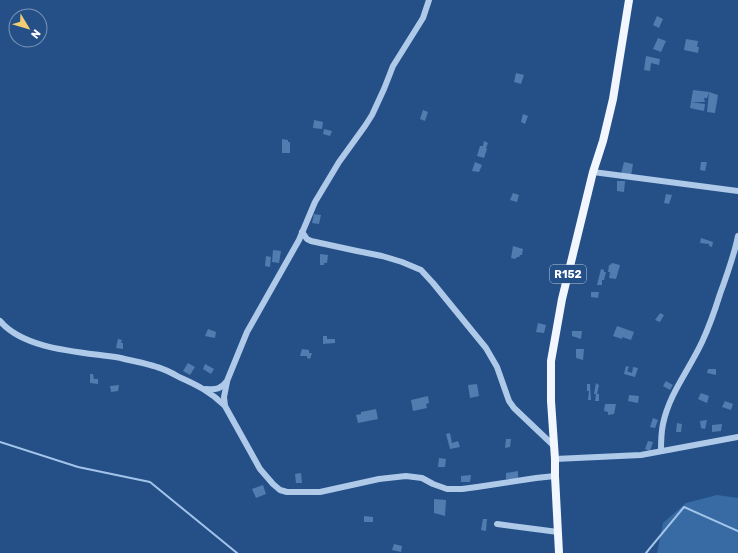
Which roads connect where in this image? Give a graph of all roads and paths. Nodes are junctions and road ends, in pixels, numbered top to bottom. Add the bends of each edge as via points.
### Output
1 (429, 0) edge
2 (629, 0) edge
3 (593, 172) junction
4 (738, 191) edge
5 (302, 232) junction
6 (738, 236) edge
7 (0, 321) edge
8 (227, 381) junction
9 (203, 388) junction
10 (225, 406) junction
11 (738, 437) edge
12 (554, 446) junction
13 (661, 451) junction
14 (555, 459) junction
15 (555, 476) junction
16 (497, 524) dead end
17 (558, 532) junction
18 (559, 553) edge

1 - 5 street via 422,18 393,66 374,111 338,162
2 - 3 main road, R152 via 613,100
3 - 4 street
3 - 12 main road, R152 via 562,299 551,361
5 - 8 street via 247,332
5 - 12 street via 311,241 382,256 421,270 486,348 514,408
6 - 13 street via 709,325 670,402 663,425
7 - 9 street via 10,331 33,342 155,366
8 - 9 street via 218,389
8 - 10 street
9 - 10 street
10 - 15 street via 260,469 272,484 287,492 320,492 406,476 422,478 447,489 478,488
11 - 13 street
12 - 14 main road, R152
13 - 14 street
14 - 15 main road, R152
15 - 17 main road, R152
16 - 17 street
17 - 18 main road, R152

